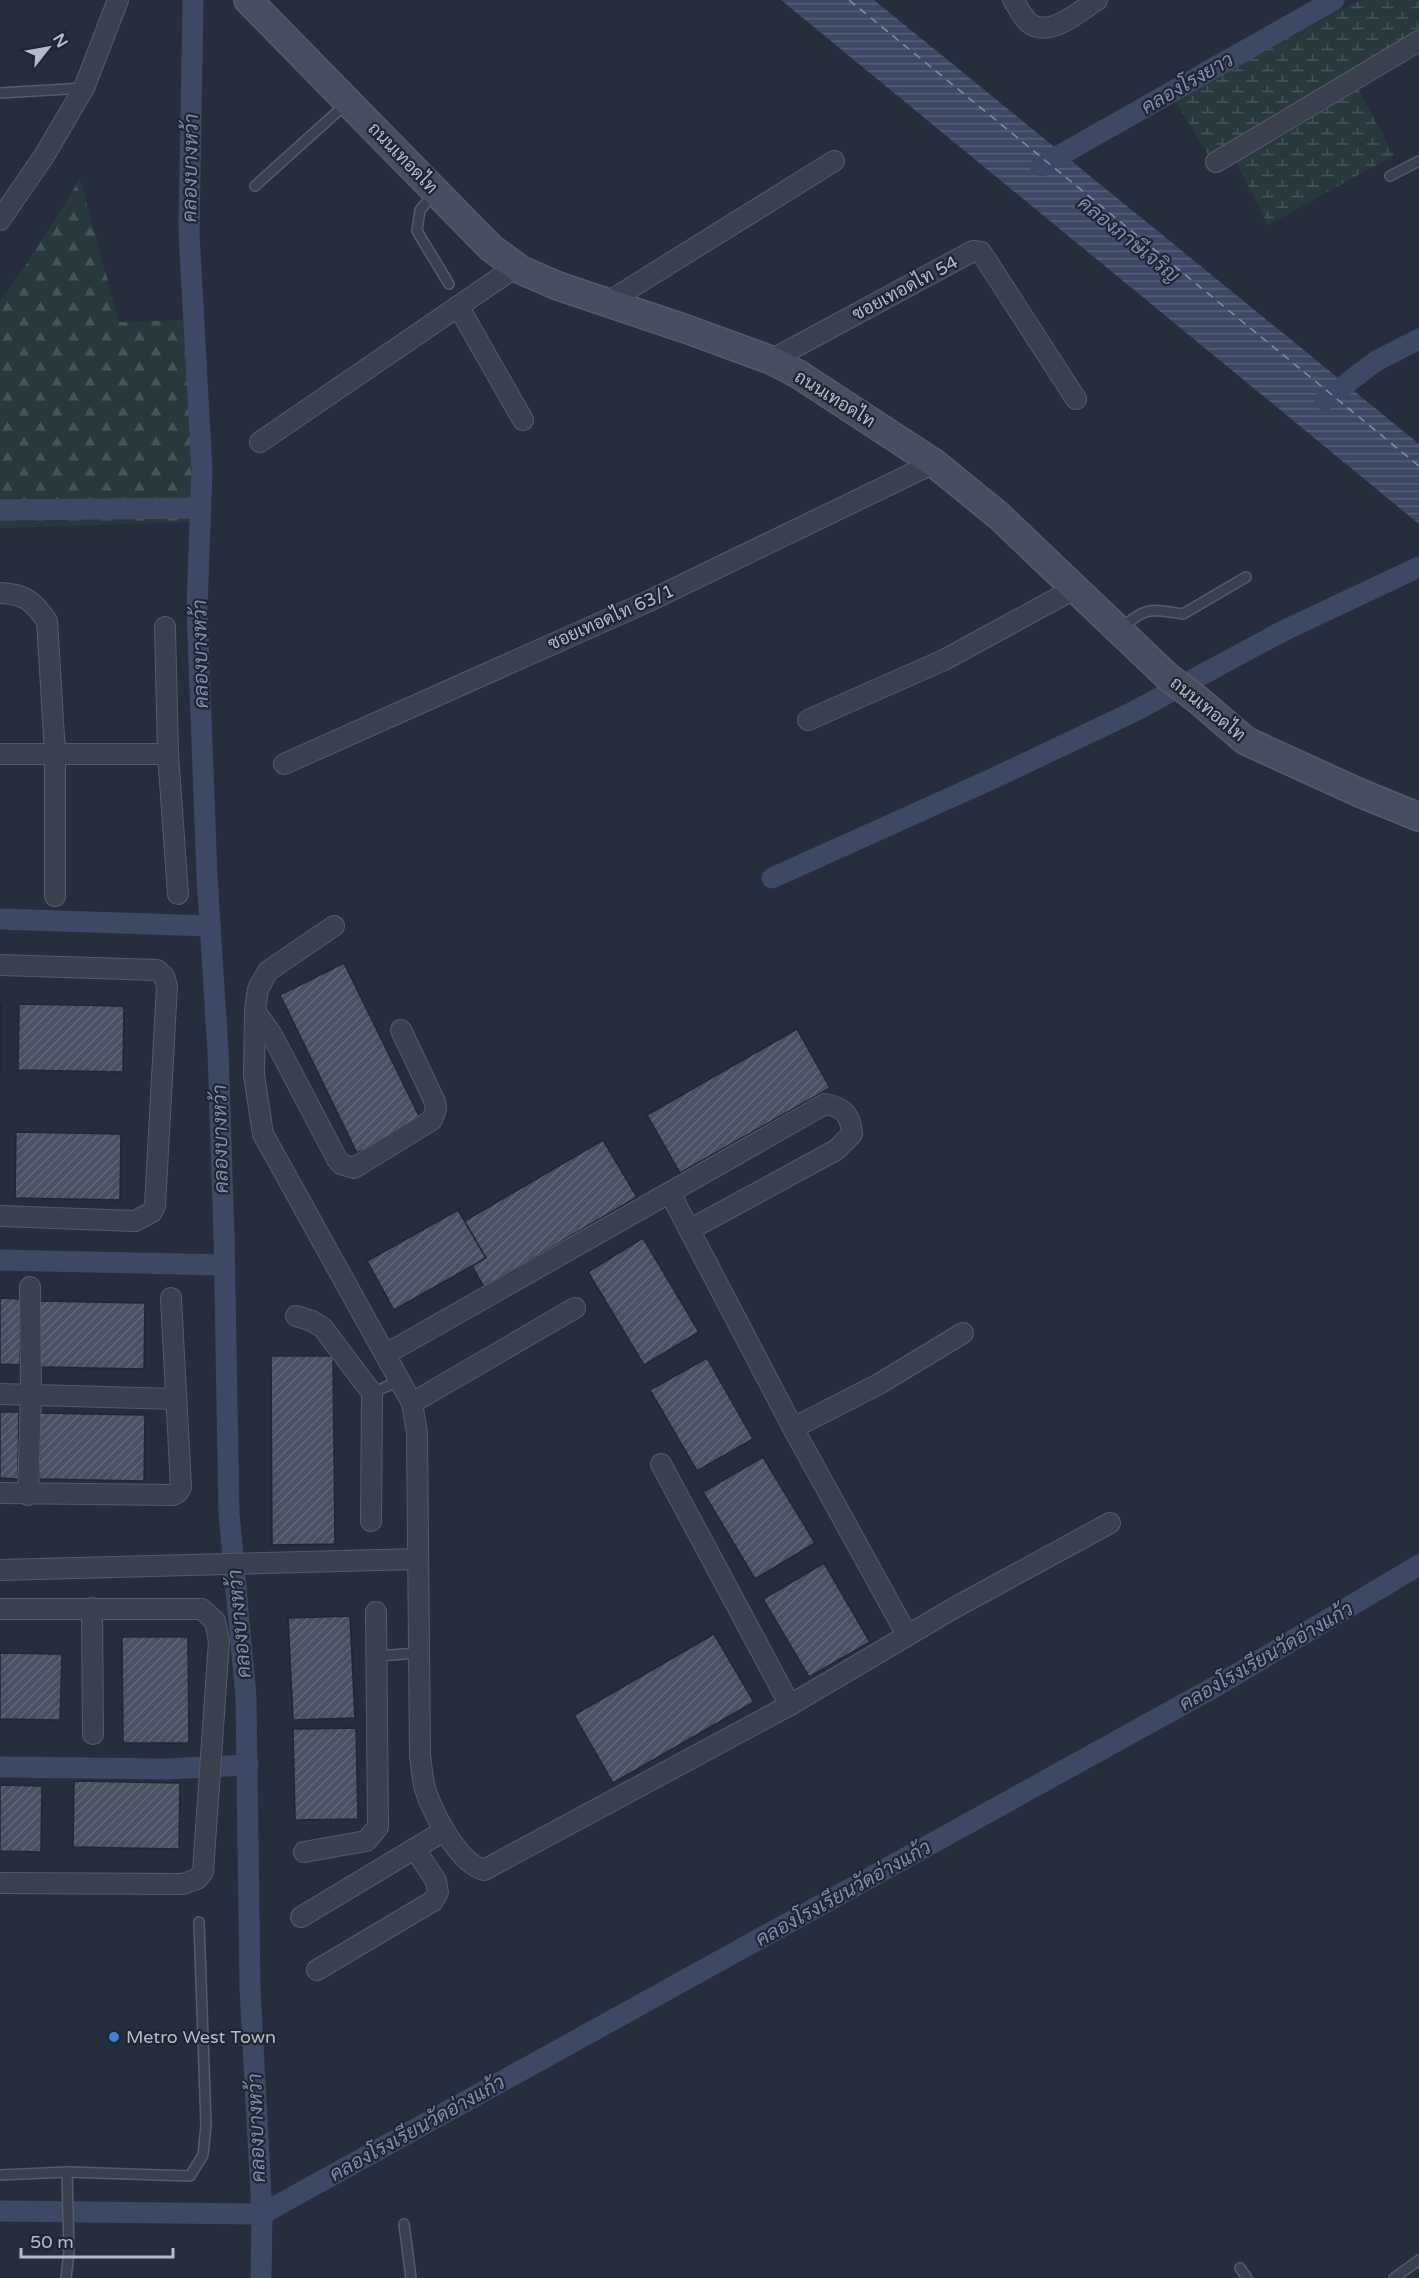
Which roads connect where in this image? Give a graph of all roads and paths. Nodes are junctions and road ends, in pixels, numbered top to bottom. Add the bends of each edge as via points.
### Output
1 (118, 0) edge
2 (248, 0) edge
3 (1013, 0) edge
4 (1097, 0) edge
5 (1419, 41) edge
6 (84, 88) junction
7 (0, 93) edge
8 (348, 102) junction
9 (834, 161) dead end
10 (1419, 161) edge
11 (1216, 162) dead end
12 (1390, 176) dead end
13 (255, 186) dead end
14 (436, 192) junction
15 (0, 220) edge
16 (517, 266) junction
17 (448, 284) dead end
18 (608, 302) junction
19 (458, 306) junction
20 (771, 360) junction
21 (1076, 399) dead end
22 (523, 420) dead end
23 (260, 442) dead end
24 (934, 463) junction
25 (1246, 577) dead end
26 (1076, 588) junction
27 (0, 594) edge
28 (165, 627) dead end
29 (1120, 630) junction
30 (808, 720) dead end
31 (55, 753) junction
32 (0, 754) edge
33 (168, 754) junction
34 (284, 764) dead end
35 (1419, 817) edge
36 (178, 894) dead end
37 (55, 896) dead end
38 (334, 926) dead end
39 (0, 965) edge
40 (255, 1011) junction
41 (401, 1030) dead end
42 (670, 1193) junction
43 (0, 1216) edge
44 (689, 1230) junction
45 (30, 1287) dead end
46 (171, 1298) dead end
47 (575, 1308) dead end
48 (296, 1316) dead end
49 (963, 1333) dead end
50 (386, 1354) junction
51 (401, 1380) junction
52 (372, 1393) junction
53 (0, 1394) edge
54 (31, 1395) junction
55 (175, 1399) junction
56 (412, 1402) junction
57 (793, 1428) junction
58 (661, 1464) dead end
59 (0, 1493) edge
60 (28, 1495) junction
61 (371, 1521) dead end
62 (1110, 1523) dead end
63 (418, 1559) junction
64 (0, 1570) edge
65 (92, 1608) junction
66 (0, 1609) edge
67 (376, 1612) dead end
68 (907, 1635) junction
69 (419, 1653) junction
70 (376, 1656) junction
71 (790, 1705) junction
72 (93, 1734) dead end
73 (444, 1831) junction
74 (415, 1849) junction
75 (304, 1852) dead end
76 (0, 1883) edge
77 (301, 1917) dead end
78 (199, 1922) dead end
79 (317, 1970) dead end
80 (67, 2172) junction
81 (0, 2175) edge
82 (404, 2224) dead end
83 (1419, 2260) edge
84 (1240, 2268) dead end
85 (66, 2278) edge
86 (411, 2278) edge
87 (1247, 2278) edge
88 (1394, 2278) edge

1 - 6 street
2 - 8 main road, ถนนเทอดไท
3 - 4 street via 1030,24 1044,28 1055,26
5 - 11 street
6 - 7 lane
6 - 15 street
8 - 13 lane
8 - 14 main road, ถนนเทอดไท
9 - 18 street
10 - 12 lane
14 - 16 main road, ถนนเทอดไท via 490,248
14 - 17 lane via 420,210 417,231
16 - 18 main road, ถนนเทอดไท via 558,286
16 - 19 street
18 - 20 main road, ถนนเทอดไท
19 - 22 street
19 - 23 street
20 - 21 street, ซอยเทอดไท 54 via 973,251 981,252
20 - 24 main road, ถนนเทอดไท
24 - 26 main road, ถนนเทอดไท via 999,516
24 - 34 street, ซอยเทอดไท 63/1 via 647,602
25 - 29 lane via 1183,614 1145,610
26 - 29 main road, ถนนเทอดไท
26 - 30 street via 944,660
27 - 31 street via 16,594 35,603 47,621
28 - 33 street
29 - 35 main road, ถนนเทอดไท via 1174,682 1246,741
31 - 32 street
31 - 33 street
31 - 37 street
33 - 36 street
38 - 40 street via 268,971 258,989
39 - 43 street via 157,970 167,986 152,1212 135,1221
40 - 41 street via 272,1035 337,1159 354,1168 432,1120 435,1114 435,1102
40 - 50 street via 254,1075 263,1134
42 - 44 street
42 - 44 street via 825,1104 838,1106 847,1113 852,1134 836,1150
42 - 50 street
44 - 57 street
45 - 54 street
46 - 55 street
47 - 56 street
48 - 52 street via 323,1328
49 - 57 street via 879,1384
50 - 51 street
51 - 52 lane
51 - 56 street
52 - 61 street
53 - 54 street
54 - 55 street
54 - 60 street
55 - 60 street via 181,1487 178,1492
56 - 63 street via 417,1433
57 - 68 street
58 - 71 street
59 - 60 street
62 - 68 street
63 - 64 street
63 - 69 street
65 - 66 street
65 - 72 street
65 - 76 street via 202,1609 215,1621 219,1641 203,1872 183,1884
67 - 70 street
68 - 71 street
69 - 70 lane
69 - 73 street via 420,1756 425,1788
70 - 75 street via 378,1827 366,1841
71 - 73 street via 484,1870 472,1865
73 - 74 street
74 - 77 street
74 - 79 street via 436,1881 438,1892 433,1901
78 - 80 lane via 206,2125 203,2155 190,2176
80 - 81 lane
80 - 85 lane
82 - 86 lane
83 - 88 lane
84 - 87 lane

